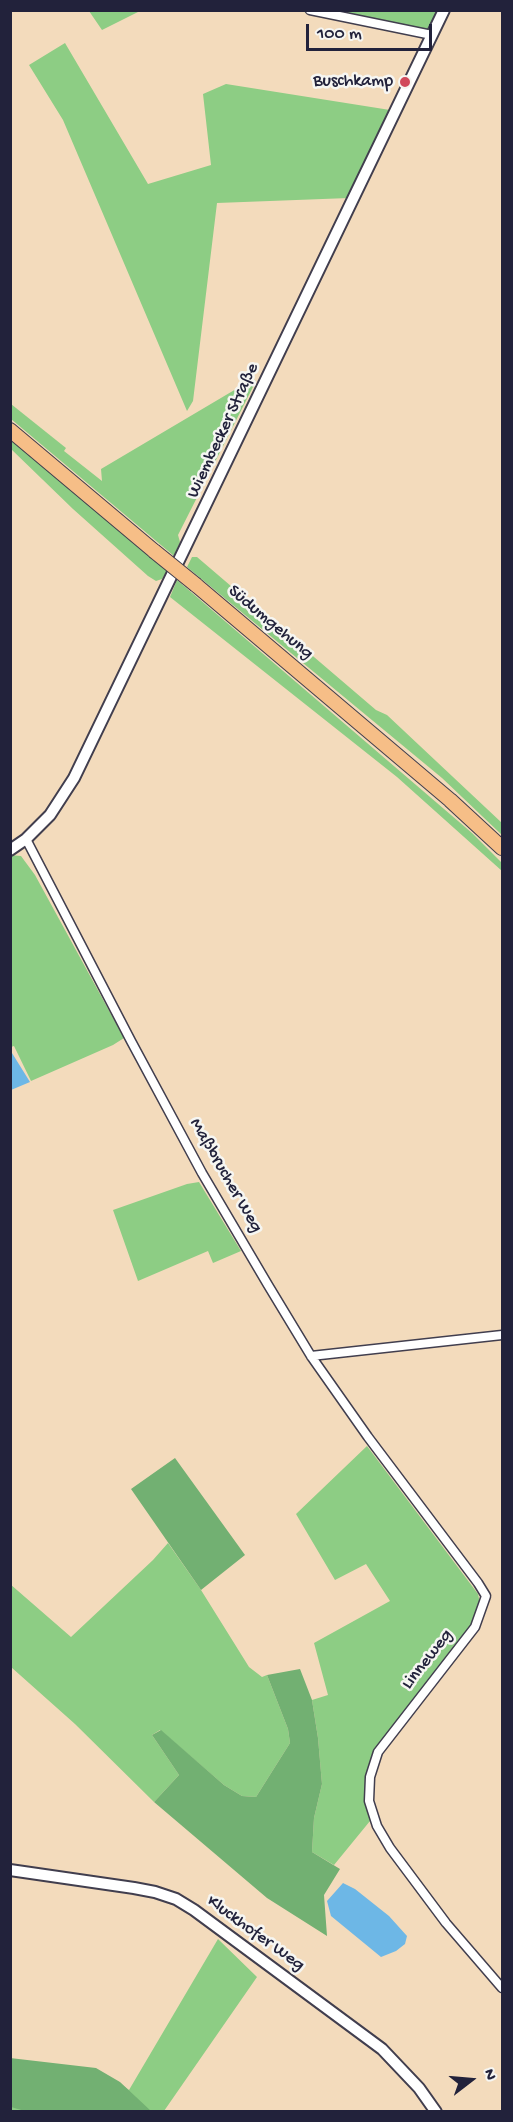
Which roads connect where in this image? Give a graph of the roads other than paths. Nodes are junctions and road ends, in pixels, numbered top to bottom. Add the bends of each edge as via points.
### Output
1 (310, 10) edge
2 (444, 10) edge
3 (432, 36) junction
4 (10, 429) edge
5 (26, 839) junction
6 (502, 848) edge
7 (10, 850) edge
8 (502, 1335) edge
9 (311, 1356) junction
10 (10, 1870) edge
11 (502, 1988) edge
12 (436, 2112) edge

1 - 3 street
2 - 3 street, Wiembecker Straße
3 - 5 street, Wiembecker Straße via 74,778 50,815
4 - 6 main road, Südumgehung, bridge
5 - 7 street, Wiembecker Straße
5 - 9 street, Maßbrucher Weg via 202,1173
8 - 9 street
9 - 11 street, Linneweg via 486,1596 475,1628 378,1752 370,1777 369,1801 376,1826 390,1848 446,1923
10 - 12 street, Kluckhofer Weg via 135,1888 176,1899 382,2049

